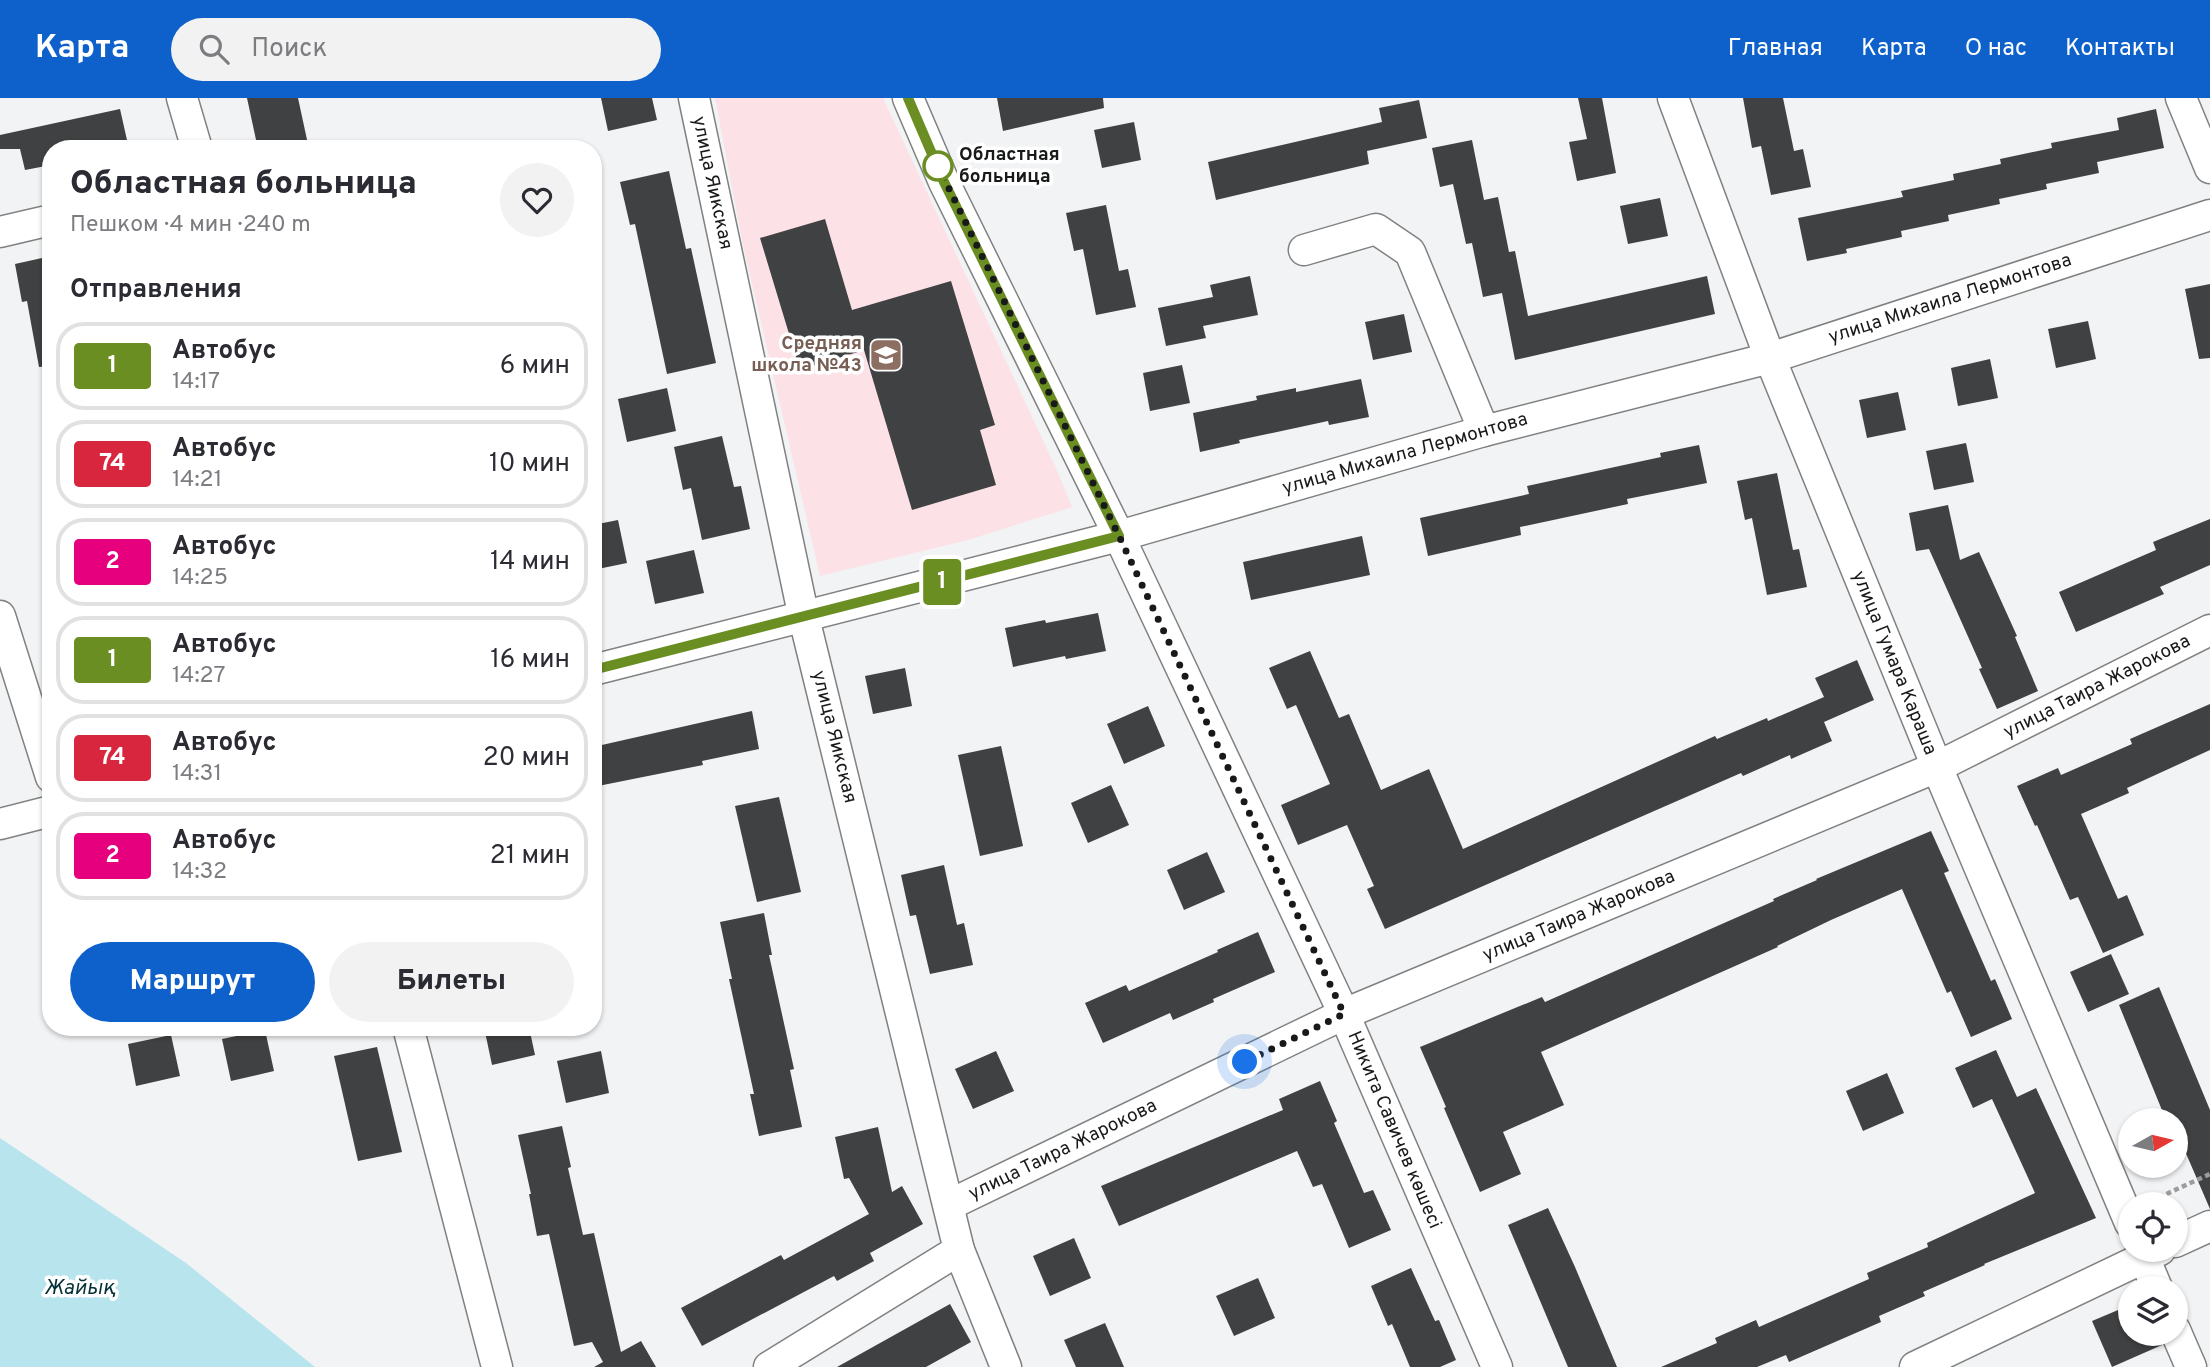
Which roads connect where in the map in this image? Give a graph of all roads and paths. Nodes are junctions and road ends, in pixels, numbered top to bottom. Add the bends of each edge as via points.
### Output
1 (182, 98) edge
2 (694, 98) edge
3 (908, 98) edge
4 (1673, 98) edge
5 (2181, 98) edge
6 (194, 140) edge
7 (2210, 168) edge
8 (2210, 215) edge
9 (42, 222) edge
10 (0, 232) edge
11 (1304, 250) dead end
12 (1769, 358) junction
13 (1484, 430) junction
14 (1119, 536) junction
15 (0, 616) edge
16 (804, 618) junction
17 (2210, 630) edge
18 (602, 668) edge
19 (42, 749) edge
20 (1937, 767) junction
21 (42, 813) edge
22 (0, 824) edge
23 (1344, 1014) junction
24 (410, 1036) edge
25 (2210, 1174) edge
26 (2170, 1192) edge
27 (2118, 1195) edge
28 (949, 1205) junction
29 (2210, 1226) edge
30 (2188, 1236) edge
31 (959, 1250) junction
32 (2128, 1262) edge
33 (2182, 1346) edge
34 (497, 1367) edge
35 (769, 1367) edge
36 (1006, 1367) edge
37 (1497, 1367) edge
38 (1915, 1367) edge
39 (2191, 1367) edge

1 - 6 street
2 - 16 street, улица Яикская
3 - 14 street, Никита Савичев көшесі via 944,182
4 - 12 street, улица Гумара Караша
5 - 7 street
8 - 12 street, улица Михаила Лермонтова
9 - 10 street
11 - 13 street via 1376,229 1410,252
12 - 13 street, улица Михаила Лермонтова
12 - 20 street, улица Гумара Караша
13 - 14 street, улица Михаила Лермонтова
14 - 16 street, улица Михаила Лермонтова
14 - 23 street, Никита Савичев көшесі
15 - 19 street
16 - 18 street, улица Михаила Лермонтова
16 - 28 street, улица Яикская
17 - 20 street, улица Таира Жарокова
20 - 23 street, улица Таира Жарокова
20 - 27 street, улица Гумара Караша
21 - 22 street
23 - 28 street, улица Таира Жарокова
23 - 37 street, Никита Савичев көшесі
24 - 34 street
25 - 26 path
28 - 31 street, улица Яикская
29 - 30 street
31 - 35 street
31 - 36 street, улица Яикская
32 - 38 street
33 - 39 street

